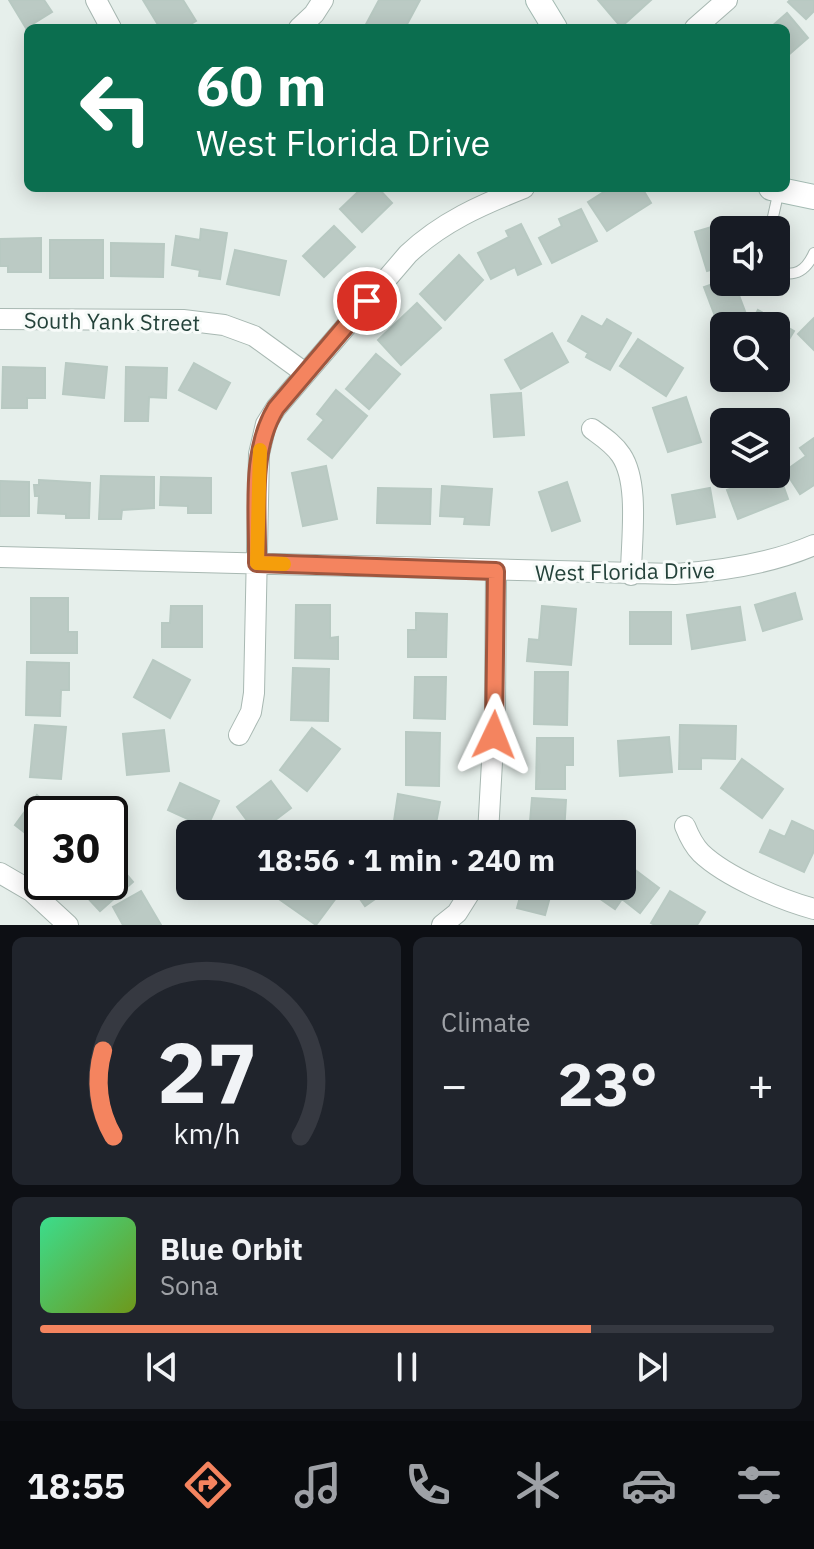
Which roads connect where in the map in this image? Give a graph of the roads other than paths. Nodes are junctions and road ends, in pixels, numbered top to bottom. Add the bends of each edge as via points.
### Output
1 (96, 0) edge
2 (323, 0) edge
3 (538, 0) edge
4 (727, 0) edge
5 (109, 24) edge
6 (302, 24) edge
7 (553, 24) edge
8 (700, 24) edge
9 (514, 192) edge
10 (775, 192) edge
11 (790, 192) edge
12 (814, 197) edge
13 (772, 216) edge
14 (814, 253) edge
15 (790, 275) edge
16 (0, 319) edge
17 (305, 373) junction
18 (592, 429) dead end
19 (814, 545) edge
20 (0, 557) edge
21 (257, 563) junction
22 (496, 571) junction
23 (631, 575) junction
24 (239, 735) dead end
25 (489, 820) edge
26 (685, 826) dead end
27 (0, 873) edge
28 (465, 900) edge
29 (814, 909) edge
30 (68, 925) edge
31 (442, 925) edge

1 - 5 street
2 - 6 street
3 - 7 street
4 - 8 street
9 - 17 street via 467,211 426,237
10 - 13 lane
11 - 12 street
14 - 15 lane via 806,268
16 - 17 street, South Yank Street via 224,325 254,336
17 - 21 street via 276,408 262,438
18 - 23 street via 610,442 628,467
19 - 23 street, West Florida Drive via 710,572
20 - 21 street, West Florida Drive
21 - 22 street, West Florida Drive
21 - 24 street via 254,693
22 - 23 street, West Florida Drive
22 - 25 street
26 - 29 street via 694,845 713,862
27 - 30 street via 31,891
28 - 31 street

